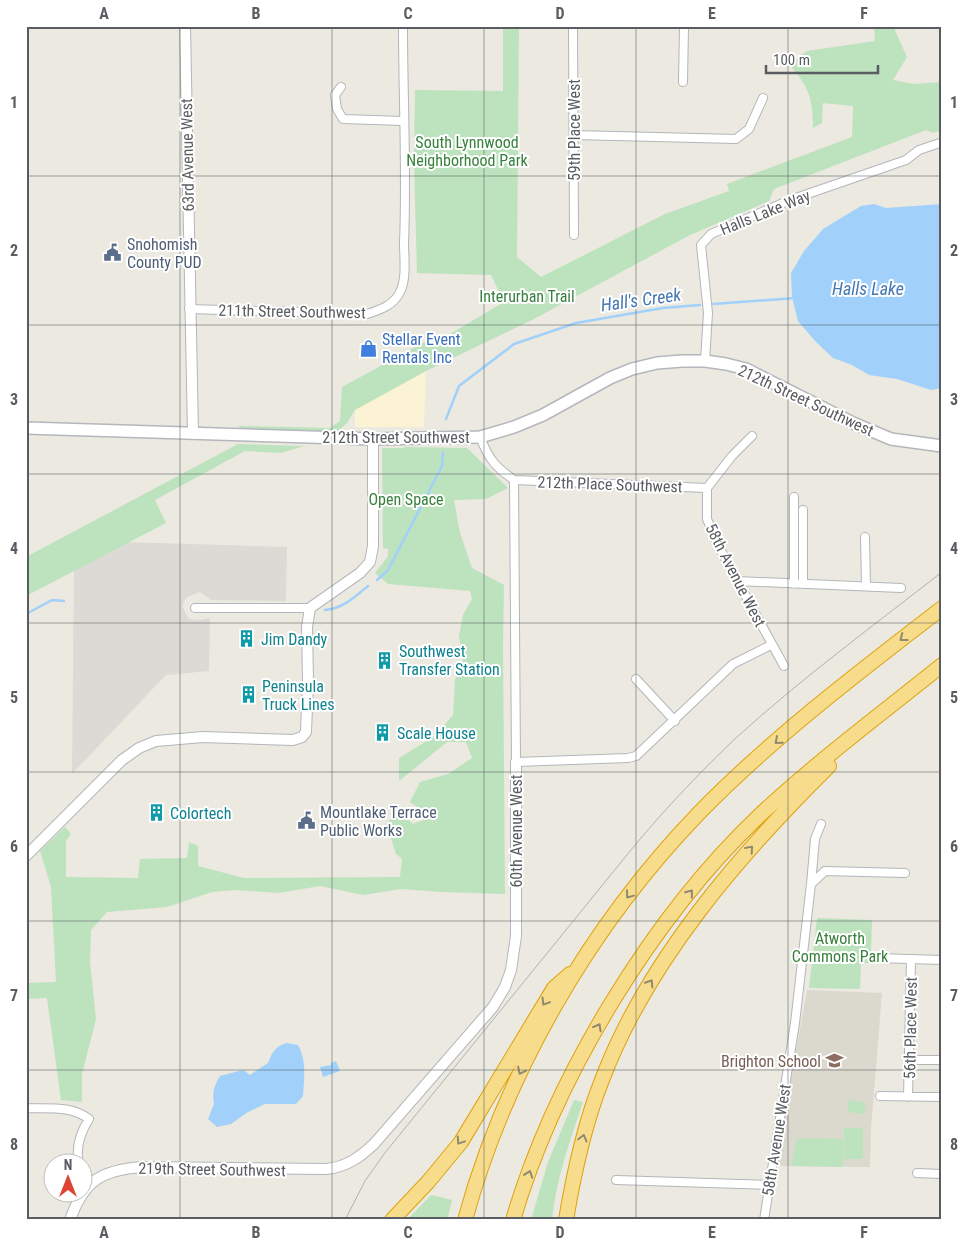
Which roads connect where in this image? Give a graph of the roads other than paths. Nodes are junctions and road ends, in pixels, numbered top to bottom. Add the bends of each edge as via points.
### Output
1 (185, 26) edge
2 (403, 26) edge
3 (573, 26) edge
4 (684, 26) edge
5 (683, 82) dead end
6 (341, 87) dead end
7 (763, 98) dead end
8 (404, 121) junction
9 (574, 135) junction
10 (940, 143) dead end
11 (574, 235) dead end
12 (190, 309) junction
13 (705, 361) junction
14 (26, 428) edge
15 (193, 434) junction
16 (752, 436) dead end
17 (480, 437) junction
18 (373, 438) junction
19 (942, 446) edge
20 (514, 480) junction
21 (707, 488) junction
22 (794, 497) dead end
23 (803, 510) dead end
24 (865, 537) dead end
25 (737, 581) junction
26 (799, 584) junction
27 (866, 586) junction
28 (901, 588) dead end
29 (195, 608) dead end
30 (310, 608) junction
31 (942, 608) edge
32 (772, 645) junction
33 (942, 665) edge
34 (784, 666) dead end
35 (636, 679) dead end
36 (889, 708) junction
37 (675, 721) junction
38 (516, 762) junction
39 (821, 824) dead end
40 (26, 856) edge
41 (905, 873) dead end
42 (811, 884) junction
43 (876, 958) dead end
44 (911, 959) junction
45 (942, 960) edge
46 (578, 968) junction
47 (909, 1060) junction
48 (942, 1060) edge
49 (880, 1096) dead end
50 (908, 1096) junction
51 (942, 1097) edge
52 (26, 1108) edge
53 (78, 1154) edge
54 (335, 1168) joint
55 (917, 1173) dead end
56 (942, 1174) edge
57 (616, 1180) dead end
58 (92, 1181) edge
59 (768, 1185) junction
60 (77, 1204) edge
61 (70, 1220) edge
62 (392, 1220) edge
63 (465, 1220) edge
64 (513, 1220) edge
65 (566, 1220) edge
66 (764, 1220) edge

1 - 12 street, 63rd Avenue West
2 - 8 street
3 - 9 street, 59th Place West
4 - 5 street
6 - 8 street via 335,95 337,109 343,119
7 - 9 street via 749,129 736,139
8 - 12 street, 211th Street Southwest via 403,282 392,302 382,310 367,314
9 - 11 street, 59th Place West
10 - 13 street, Halls Lake Way via 919,150 906,160 790,200 711,234 702,245 708,312
12 - 15 street, 63rd Avenue West
13 - 17 main road, 212th Street Southwest via 682,361 632,369 543,415
13 - 19 main road, 212th Street Southwest via 746,369 891,439
14 - 15 main road, 212th Street Southwest
15 - 18 main road, 212th Street Southwest
16 - 21 street
17 - 18 main road, 212th Street Southwest
17 - 20 street via 488,457
18 - 30 street via 373,546 370,562 360,573
20 - 21 street, 212th Place Southwest
20 - 38 street, 60th Avenue West
21 - 25 street, 58th Avenue West via 706,519
22 - 26 street
23 - 26 street
24 - 27 street
25 - 26 street
25 - 32 street, 58th Avenue West
26 - 27 street
27 - 28 street
29 - 30 street
30 - 40 street via 306,732 302,737 293,740 203,737 156,741 138,748
31 -> 46 highway via 863,669 736,777 665,851 631,892
32 - 34 street, 58th Avenue West
32 - 37 street via 733,664
33 - 36 highway
35 - 37 street
64 -> 36 highway via 543,1139 581,1057 664,926 760,815
65 -> 36 highway via 584,1134 602,1080 648,986 735,866 780,815
37 - 38 street via 640,753 628,758
38 - 54 street, 60th Avenue West via 516,936 511,970 504,987 494,1007 374,1144 361,1156
39 - 42 street, 58th Avenue West via 815,839
41 - 42 street via 825,871
42 - 59 street, 58th Avenue West via 795,1023
43 - 44 street
44 - 45 street
44 - 47 street, 56th Place West
46 -> 62 highway via 554,988 450,1156
46 -> 63 highway via 517,1079 485,1157
47 - 48 street
47 - 50 street, 56th Place West
49 - 50 street
50 - 51 street
52 - 53 street via 81,1112 88,1119 81,1131
54 - 58 street, 219th Street Southwest via 121,1168
55 - 56 street
57 - 59 street
59 - 66 street, 58th Avenue West
60 - 61 street

